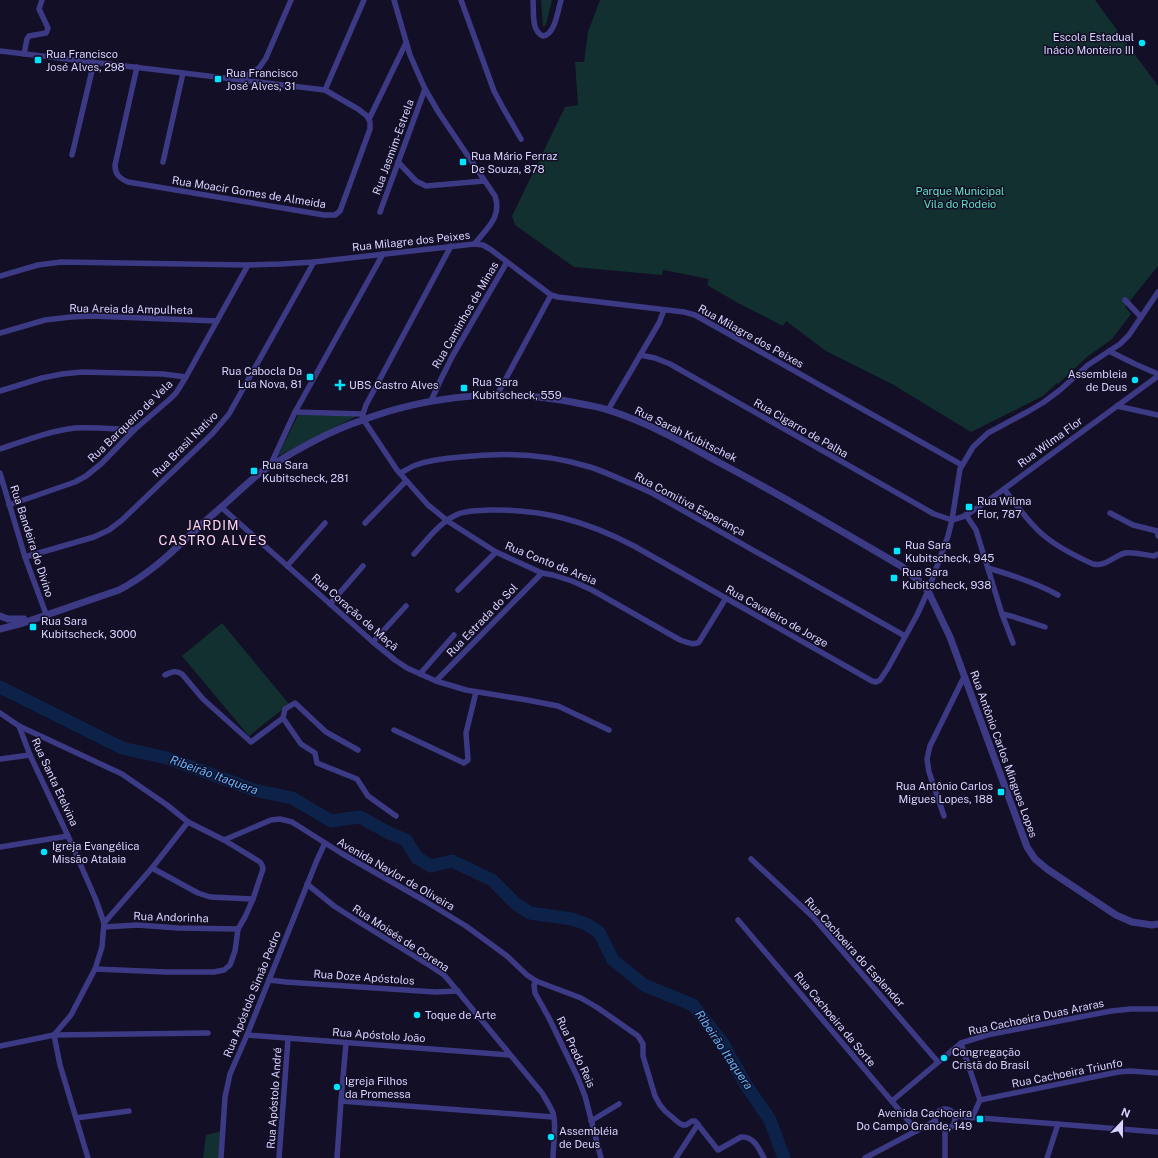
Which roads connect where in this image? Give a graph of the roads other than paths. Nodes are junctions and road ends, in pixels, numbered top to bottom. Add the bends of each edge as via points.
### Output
1 (42, 0) edge
2 (291, 0) edge
3 (364, 0) edge
4 (394, 0) edge
5 (461, 0) edge
6 (533, 0) edge
7 (561, 0) edge
8 (406, 43) junction
9 (0, 51) edge
10 (24, 54) junction
11 (94, 62) junction
12 (137, 67) junction
13 (183, 73) junction
14 (238, 80) junction
15 (425, 89) junction
16 (325, 90) junction
17 (369, 119) junction
18 (521, 140) dead end
19 (72, 155) dead end
20 (163, 162) dead end
21 (398, 162) junction
22 (484, 181) junction
23 (380, 212) dead end
24 (474, 244) junction
25 (451, 246) junction
26 (383, 254) junction
27 (314, 262) junction
28 (507, 262) junction
29 (248, 265) junction
30 (0, 276) edge
31 (1158, 292) edge
32 (551, 295) junction
33 (1125, 300) dead end
34 (664, 310) junction
35 (1141, 317) junction
36 (216, 321) junction
37 (0, 333) edge
38 (1109, 351) junction
39 (640, 355) junction
40 (1158, 375) edge
41 (186, 377) junction
42 (0, 391) edge
43 (496, 395) junction
44 (431, 401) junction
45 (1117, 406) junction
46 (608, 410) junction
47 (295, 412) junction
48 (1158, 415) edge
49 (363, 416) junction
50 (134, 430) junction
51 (0, 449) edge
52 (962, 465) junction
53 (270, 466) junction
54 (0, 473) edge
55 (400, 474) junction
56 (406, 481) junction
57 (1004, 489) junction
58 (9, 505) junction
59 (221, 507) junction
60 (1110, 513) dead end
61 (966, 515) junction
62 (446, 520) junction
63 (952, 520) junction
64 (365, 522) dead end
65 (325, 523) dead end
66 (1158, 533) edge
67 (496, 552) junction
68 (414, 554) dead end
69 (1158, 554) edge
70 (25, 557) junction
71 (287, 566) junction
72 (363, 566) dead end
73 (988, 568) junction
74 (542, 573) junction
75 (458, 590) dead end
76 (928, 591) junction
77 (1058, 594) dead end
78 (726, 598) junction
79 (330, 604) junction
80 (406, 606) dead end
81 (46, 614) junction
82 (1002, 614) junction
83 (0, 616) edge
84 (34, 619) junction
85 (1045, 627) dead end
86 (0, 629) edge
87 (454, 635) dead end
88 (905, 636) junction
89 (373, 642) junction
90 (1013, 643) dead end
91 (165, 674) dead end
92 (420, 674) junction
93 (964, 677) junction
94 (436, 681) junction
95 (476, 692) junction
96 (0, 713) edge
97 (283, 718) junction
98 (19, 726) junction
99 (394, 730) dead end
100 (609, 730) dead end
101 (358, 750) dead end
102 (30, 756) junction
103 (0, 759) edge
104 (396, 816) dead end
105 (944, 816) dead end
106 (188, 822) junction
107 (68, 836) junction
108 (224, 840) junction
109 (325, 843) junction
110 (0, 847) edge
111 (751, 859) dead end
112 (152, 868) junction
113 (307, 884) junction
114 (253, 899) junction
115 (738, 920) dead end
116 (1158, 924) edge
117 (104, 925) junction
118 (238, 929) junction
119 (95, 969) junction
120 (269, 980) junction
121 (536, 981) junction
122 (458, 991) junction
123 (1158, 1009) edge
124 (208, 1033) dead end
125 (54, 1035) junction
126 (247, 1035) junction
127 (288, 1039) junction
128 (346, 1043) junction
129 (962, 1043) junction
130 (0, 1046) edge
131 (510, 1055) junction
132 (938, 1062) junction
133 (1158, 1073) edge
134 (980, 1100) junction
135 (341, 1101) junction
136 (892, 1101) junction
137 (620, 1104) dead end
138 (129, 1111) dead end
139 (955, 1116) junction
140 (553, 1117) junction
141 (76, 1118) junction
142 (972, 1118) junction
143 (592, 1121) junction
144 (935, 1121) junction
145 (698, 1124) junction
146 (1058, 1124) junction
147 (946, 1129) junction
148 (918, 1131) junction
149 (1158, 1132) edge
150 (88, 1158) edge
151 (221, 1158) edge
152 (279, 1158) edge
153 (337, 1158) edge
154 (553, 1158) edge
155 (601, 1158) edge
156 (676, 1158) edge
157 (764, 1158) edge
158 (864, 1158) edge
159 (945, 1158) edge
160 (1047, 1158) edge

1 - 10 street via 39,9 47,31 29,36
2 - 14 street via 266,58 259,68
3 - 16 street
4 - 8 street
5 - 18 street via 494,91
6 - 7 street via 536,32 543,36 552,30
8 - 15 street
8 - 17 street
9 - 10 street
10 - 11 street
11 - 12 street
11 - 19 street
12 - 13 street
12 - 17 street, Rua Moacir Gomes de Almeida via 115,165 117,175 128,182 335,215 342,208 370,129
13 - 14 street
13 - 20 street
14 - 16 street
15 - 21 street, Rua Jasmim-Estrela
15 - 22 street
16 - 17 street via 358,109
21 - 22 street via 416,181 426,186
21 - 23 street, Rua Jasmim-Estrela
22 - 24 street via 495,196 497,212 491,224
24 - 25 street, Rua Milagre dos Peixes
24 - 28 street, Rua Milagre dos Peixes via 490,248
25 - 26 street, Rua Milagre dos Peixes
25 - 49 street via 366,405
26 - 27 street, Rua Milagre dos Peixes
26 - 47 street
27 - 29 street, Rua Milagre dos Peixes
27 - 70 street, Rua Brasil Nativo via 228,414 212,434 122,520 108,530 94,537
28 - 32 street, Rua Milagre dos Peixes
28 - 44 street, Rua Caminhos de Minas via 453,356
29 - 30 street, Rua Milagre dos Peixes via 61,262 38,265
29 - 36 street, Rua Barqueiro de Vela
31 - 35 street, Rua Cavaleiro de Jorge
32 - 34 street, Rua Milagre dos Peixes
32 - 43 street
33 - 35 street
34 - 39 street
34 - 52 street, Rua Milagre dos Peixes via 690,313 700,318
35 - 38 street, Rua Cavaleiro de Jorge via 1125,339
36 - 37 street, Rua Areia da Ampulheta via 71,317 45,320
36 - 41 street, Rua Barqueiro de Vela
38 - 40 street
38 - 52 street, Rua Cavaleiro de Jorge via 1044,402 988,432 973,446
39 - 46 street
39 - 63 street, Rua Cigarro de Palha via 670,364 934,514
40 - 45 street, Rua Wilma Flor
41 - 42 street via 82,372 42,378
41 - 50 street, Rua Barqueiro de Vela via 176,393
43 - 44 street, Rua Sarah Kubitschek
43 - 46 street, Rua Sarah Kubitschek via 542,397
44 - 49 street, Rua Sarah Kubitschek
45 - 48 street
45 - 57 street, Rua Wilma Flor
46 - 76 street, Rua Sarah Kubitschek via 682,442 753,480 901,566
47 - 49 street
47 - 53 street
49 - 53 street, Rua Sarah Kubitschek
49 - 55 street, Rua Conto de Areia
50 - 51 street via 74,428
50 - 58 street, Rua Barqueiro de Vela via 86,476
52 - 63 street, Rua Cavaleiro de Jorge
53 - 59 street, Rua Sarah Kubitschek
54 - 58 street, Rua Bandeira do Divino
55 - 56 street, Rua Conto de Areia
55 - 88 street, Rua Comitiva Esperança via 427,462 484,454 540,456 590,467 652,493
56 - 62 street, Rua Conto de Areia
56 - 64 street
57 - 61 street, Rua Wilma Flor
57 - 69 street via 1025,517 1042,534 1056,545 1093,564 1104,564 1127,553 1154,556
58 - 70 street, Rua Bandeira do Divino
59 - 71 street, Rua Coração de Maçã
59 - 81 street, Rua Sarah Kubitschek via 156,566 131,584
60 - 66 street via 1133,525
61 - 63 street, Rua Wilma Flor
61 - 73 street via 976,530
62 - 67 street, Rua Conto de Areia
62 - 68 street
62 - 78 street, Rua Cavaleiro de Jorge via 467,512 501,510 550,514 619,538
63 - 76 street, Rua Cavaleiro de Jorge
65 - 71 street
67 - 74 street, Rua Conto de Areia
67 - 75 street
70 - 81 street, Rua Bandeira do Divino
71 - 79 street, Rua Coração de Maçã
72 - 79 street
73 - 77 street via 1041,585
73 - 82 street
74 - 78 street, Rua Conto de Areia via 572,581 592,590 691,644 699,642
74 - 94 street, Rua Estrada do Sol
76 - 88 street, Rua Cavaleiro de Jorge
76 - 93 street, Rua Antônio Carlos Mingues Lopes via 950,637
78 - 88 street, Rua Cavaleiro de Jorge via 876,682 883,676
79 - 89 street, Rua Coração de Maçã
80 - 89 street
81 - 84 street, Rua Sarah Kubitschek
82 - 85 street
82 - 90 street
83 - 84 street, Rua Sarah Kubitschek via 18,620
84 - 86 street, Rua Sarah Kubitschek
87 - 92 street
89 - 92 street, Rua Coração de Maçã via 395,660
91 - 97 street via 173,671 182,674 203,700 250,742
92 - 94 street, Rua Coração de Maçã
93 - 105 street via 930,746 927,759
93 - 116 street, Rua Antônio Carlos Mingues Lopes via 1027,847 1035,859 1116,915 1132,922
94 - 95 street, Rua Coração de Maçã
95 - 99 street via 466,733 468,760 464,763
95 - 100 street, Rua Coração de Maçã via 558,706
96 - 98 street
97 - 101 street via 285,709 294,703 326,732
97 - 104 street via 301,744 314,753 317,763 357,779 368,796
98 - 102 street, Rua Santa Etelvina
98 - 106 street via 122,774
102 - 103 street
102 - 107 street, Rua Santa Etelvina
106 - 108 street
106 - 112 street
107 - 110 street
107 - 117 street, Rua Santa Etelvina
108 - 109 street, Avenida Naylor de Oliveira via 271,820 280,819 292,822
108 - 114 street via 262,865
109 - 113 street, Rua Apóstolo Simão Pedro
109 - 121 street, Avenida Naylor de Oliveira via 466,926
111 - 132 street, Rua Cachoeira do Esplendor via 813,917
112 - 114 street via 210,897
112 - 117 street
113 - 120 street, Rua Apóstolo Simão Pedro
113 - 122 street, Rua Moisés de Corena via 358,922 432,967
114 - 118 street
115 - 136 street, Rua Cachoeira da Sorte
117 - 118 street, Rua Andorinha
117 - 119 street, Rua Santa Etelvina via 102,947
118 - 119 street via 235,951 230,965 224,970 166,972
119 - 125 street, Rua Santa Etelvina via 71,1015
120 - 122 street, Rua Doze Apóstolos via 435,992
120 - 126 street, Rua Apóstolo Simão Pedro
121 - 143 street, Rua Prado Reis via 534,993 577,1076
121 - 145 street, Avenida Naylor de Oliveira via 581,998 638,1036 643,1044 643,1056 655,1096 664,1111 683,1125 692,1121
122 - 131 street, Rua Moisés de Corena
123 - 129 street, Rua Cachoeira Duas Araras via 1111,1011 987,1035
124 - 125 street
125 - 130 street
125 - 141 street
126 - 127 street, Rua Apóstolo João
126 - 151 street, Rua Apóstolo Simão Pedro via 230,1074 225,1097
127 - 128 street, Rua Apóstolo João
127 - 152 street, Rua Apóstolo André
128 - 131 street, Rua Apóstolo João
128 - 135 street
129 - 132 street, Rua Cachoeira Duas Araras
129 - 134 street
131 - 140 street, Rua Moisés de Corena via 542,1094
132 - 136 street, Rua Cachoeira Duas Araras
133 - 134 street, Rua Cachoeira Triunfo via 1118,1072
134 - 142 street
135 - 140 street
135 - 153 street
136 - 148 street, Rua Cachoeira da Sorte
137 - 143 street
138 - 141 street
139 - 142 street
139 - 144 street via 949,1109 940,1109 936,1112
139 - 147 street via 954,1125
140 - 154 street, Rua Moisés de Corena
141 - 150 street
142 - 146 street
143 - 155 street, Rua Prado Reis
144 - 147 street via 937,1126
144 - 148 street
145 - 156 street
145 - 157 street via 718,1150 745,1136 757,1145
146 - 149 street
146 - 160 street
147 - 159 street
148 - 158 street

